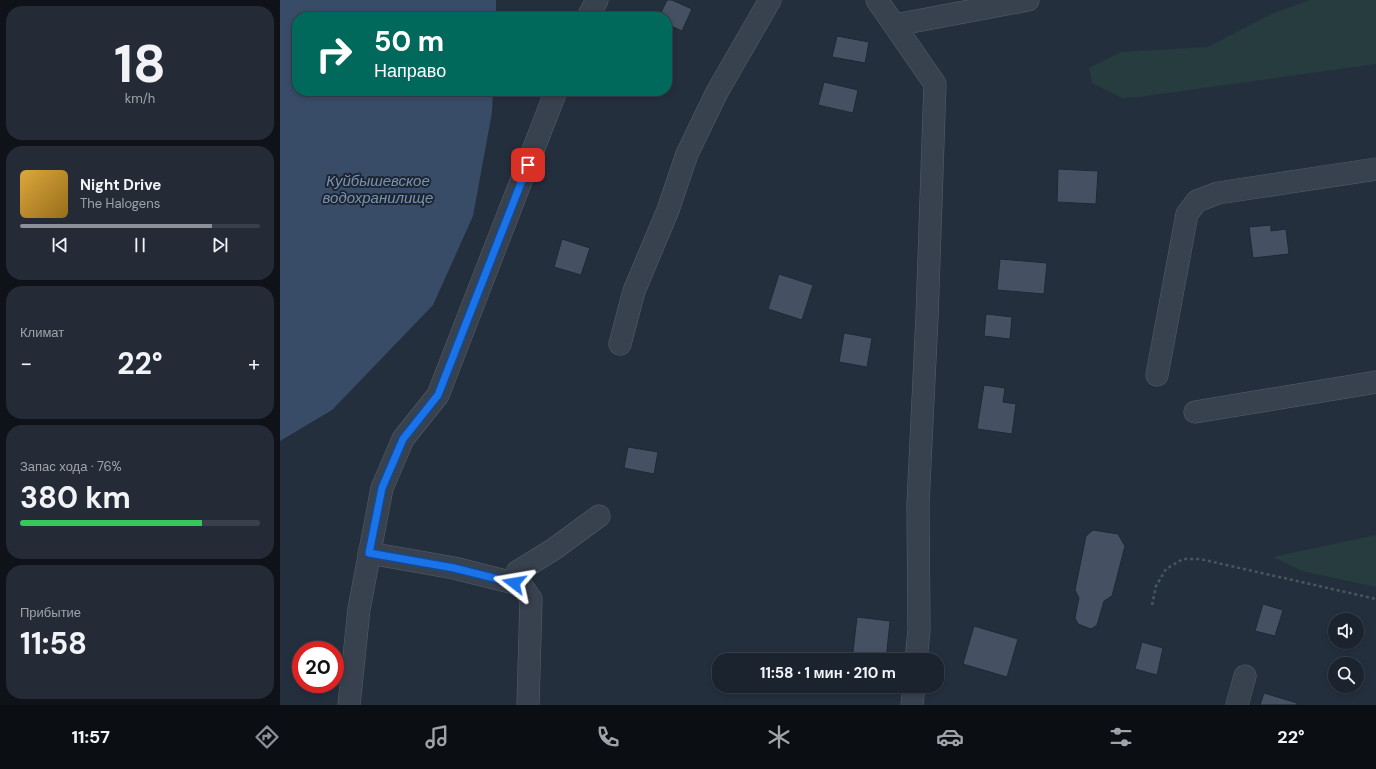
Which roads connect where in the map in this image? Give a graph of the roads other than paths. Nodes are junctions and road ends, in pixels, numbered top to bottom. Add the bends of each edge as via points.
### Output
1 (597, 0) edge
2 (770, 0) edge
3 (877, 0) edge
4 (1028, 0) edge
5 (591, 12) edge
6 (895, 25) junction
7 (554, 96) edge
8 (1376, 169) edge
9 (620, 344) dead end
10 (1157, 375) dead end
11 (1376, 382) edge
12 (1195, 412) dead end
13 (599, 516) dead end
14 (369, 553) junction
15 (514, 583) junction
16 (917, 653) edge
17 (1245, 676) dead end
18 (913, 693) edge
19 (349, 705) edge
20 (528, 705) edge
21 (912, 705) edge
22 (1237, 705) edge

1 - 5 street
2 - 9 street via 717,92 687,154 668,210 634,291
3 - 6 street
4 - 6 street
6 - 16 street via 935,84 918,504 919,630
7 - 14 street via 438,395 403,439 382,488
8 - 10 street via 1218,193 1197,201 1187,214
11 - 12 street
13 - 15 street via 517,572
14 - 15 street via 454,568
14 - 19 street via 358,609
15 - 20 street via 524,589 531,599
17 - 22 street
18 - 21 street

